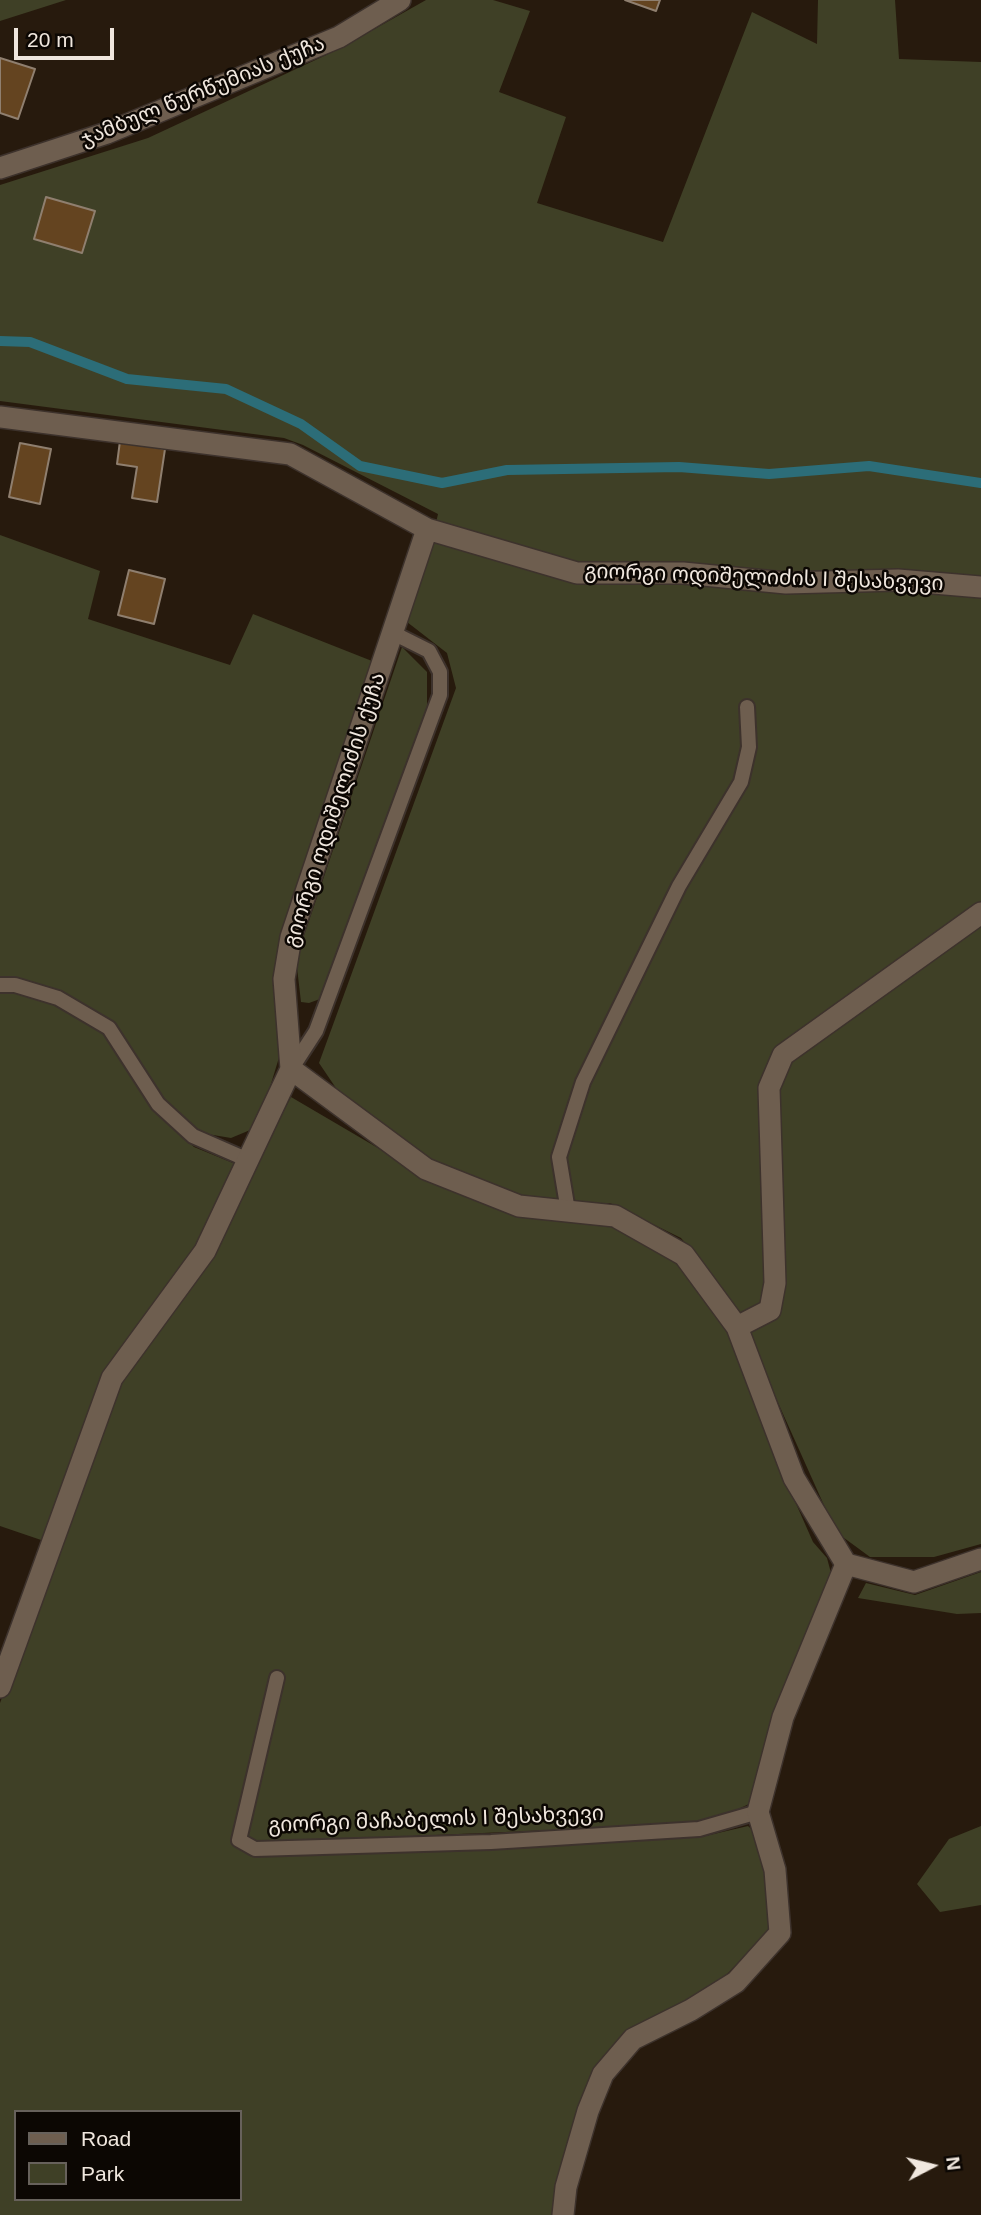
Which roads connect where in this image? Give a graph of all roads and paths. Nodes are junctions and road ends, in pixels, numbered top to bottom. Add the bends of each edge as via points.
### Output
1 (400, 0) edge
2 (0, 168) edge
3 (0, 417) edge
4 (428, 529) junction
5 (981, 587) edge
6 (393, 633) junction
7 (747, 707) dead end
8 (981, 913) edge
9 (0, 985) edge
10 (291, 1069) junction
11 (248, 1160) junction
12 (568, 1211) junction
13 (737, 1327) junction
14 (981, 1559) edge
15 (846, 1564) junction
16 (2, 1676) edge
17 (277, 1678) dead end
18 (758, 1812) junction
19 (563, 2215) edge

1 - 2 street, ჯამბულ წურწუმიას ქუჩა via 339,37 107,133
3 - 4 street via 290,454
4 - 5 street, გიორგი ოდიშელიძის I შესახვევი via 577,573 684,573 786,583 898,580
4 - 6 street, გიორგი ოდიშელიძის ქუჩა
6 - 10 street, გიორგი ოდიშელიძის ქუჩა via 291,937 284,979
6 - 10 lane via 429,651 440,672 440,695 316,1031
7 - 12 lane via 748,747 741,782 679,886 583,1082 559,1157
8 - 13 street via 782,1055 769,1088 775,1283 770,1310
9 - 11 lane via 58,998 109,1028 158,1104 193,1136
10 - 11 street, გიორგი ოდიშელიძის ქუჩა
10 - 12 street via 426,1169 519,1206
11 - 16 street, გიორგი ოდიშელიძის ქუჩა via 205,1251 112,1378
12 - 13 street via 615,1216 684,1255
13 - 15 street via 794,1478
14 - 15 street via 914,1582
15 - 18 street via 783,1717
17 - 18 lane, გიორგი მაჩაბელის I შესახვევი via 239,1840 255,1849 491,1842 699,1829
18 - 19 street via 775,1870 780,1933 736,1982 633,2039 603,2074 566,2187

